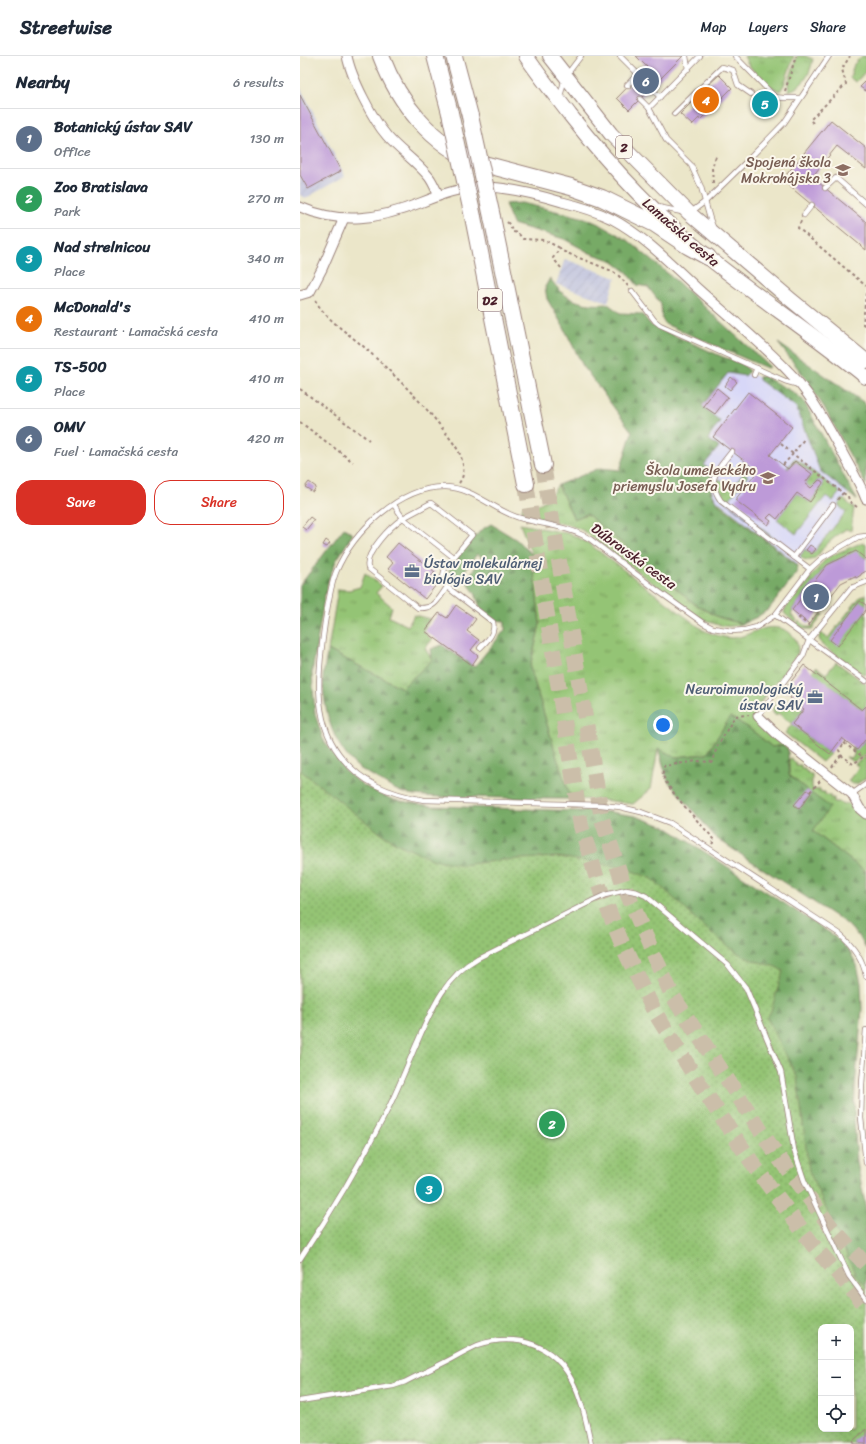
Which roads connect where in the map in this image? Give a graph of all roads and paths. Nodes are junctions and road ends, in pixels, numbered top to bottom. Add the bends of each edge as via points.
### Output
1 (347, 56) edge
2 (381, 56) edge
3 (435, 56) edge
4 (454, 56) edge
5 (526, 56) edge
6 (550, 56) edge
7 (581, 56) edge
8 (620, 56) edge
9 (686, 56) edge
10 (700, 56) edge
11 (735, 56) edge
12 (796, 56) edge
13 (828, 56) edge
14 (850, 56) edge
15 (688, 69) junction
16 (565, 77) junction
17 (628, 86) dead end
18 (651, 88) dead end
19 (784, 92) dead end
20 (751, 94) dead end
21 (660, 97) junction
22 (800, 98) junction
23 (640, 99) dead end
24 (559, 102) junction
25 (649, 108) junction
26 (674, 114) dead end
27 (813, 123) dead end
28 (716, 156) dead end
29 (712, 183) dead end
30 (826, 188) dead end
31 (439, 196) junction
32 (706, 201) junction
33 (648, 204) junction
34 (866, 204) edge
35 (812, 205) dead end
36 (300, 207) edge
37 (689, 213) junction
38 (804, 215) joint
39 (344, 218) junction
40 (500, 219) junction
41 (717, 236) junction
42 (560, 248) junction
43 (708, 257) junction
44 (561, 268) dead end
45 (866, 286) edge
46 (632, 291) joint
47 (310, 292) junction
48 (866, 292) edge
49 (300, 295) edge
50 (866, 326) edge
51 (866, 361) edge
52 (757, 368) junction
53 (754, 375) dead end
54 (866, 377) edge
55 (801, 386) junction
56 (300, 389) edge
57 (300, 422) edge
58 (804, 439) dead end
59 (369, 440) dead end
60 (780, 444) dead end
61 (732, 452) dead end
62 (793, 454) junction
63 (353, 462) dead end
64 (543, 465) tunnel mouth
65 (783, 465) dead end
66 (526, 484) tunnel mouth
67 (454, 488) junction
68 (843, 493) junction
69 (866, 499) edge
70 (394, 505) junction
71 (833, 505) joint
72 (857, 507) dead end
73 (403, 518) junction
74 (866, 536) edge
75 (453, 557) junction
76 (794, 557) junction
77 (810, 569) junction
78 (866, 582) edge
79 (447, 587) junction
80 (775, 615) junction
81 (809, 640) junction
82 (480, 648) dead end
83 (866, 681) edge
84 (754, 716) junction
85 (841, 755) junction
86 (866, 755) edge
87 (863, 757) junction
88 (826, 774) junction
89 (866, 784) edge
90 (810, 792) dead end
91 (852, 794) junction
92 (866, 814) edge
93 (715, 840) dead end
94 (866, 976) edge
95 (866, 1030) edge
96 (866, 1163) edge
97 (300, 1259) edge
98 (866, 1299) edge
99 (300, 1401) edge
100 (591, 1444) edge

1 - 31 street via 362,95 385,134 430,178
2 - 43 highway via 394,85 418,121 450,148 480,163 576,188 602,198 655,224
3 - 66 highway, D2, bridge via 473,217
4 - 40 highway, D2, bridge
5 - 24 main road, Lamačská cesta / 2
6 - 16 main road, Lamačská cesta / 2
7 - 16 lane
8 - 17 lane via 639,75
9 - 15 lane
10 - 15 lane
11 - 22 lane via 775,96
12 - 19 path
13 - 22 lane
14 - 27 path via 842,69 846,84 810,120
15 - 21 lane
16 - 24 lane
16 - 37 main road, Lamačská cesta / 2 via 611,134
18 - 21 lane
20 - 26 lane via 738,85 733,70 722,67
21 - 25 lane
22 - 32 lane via 784,123
23 - 25 lane
24 - 33 main road, Lamačská cesta / 2 via 615,171
25 - 32 lane via 666,140 691,165
28 - 29 path via 712,168
30 - 34 lane via 836,178
31 - 39 street via 403,210 374,217
31 - 55 street via 464,188 498,188 550,198 612,219 662,257 760,344
32 - 37 lane
32 - 41 lane
33 - 37 lane
33 - 43 main road, Lamačská cesta / 2
35 - 38 lane
36 - 39 street
37 - 41 main road, Lamačská cesta / 2
38 - 45 path via 798,228
39 - 47 street
40 - 42 path via 523,238 544,240
40 - 64 highway, D2
41 - 51 main road, Lamačská cesta / 2
42 - 44 path via 553,258
42 - 46 path via 618,275
43 - 54 main road, Lamačská cesta / 2 via 829,346
46 - 52 lane via 660,325
47 - 49 street
47 - 67 path via 318,305 336,323 414,395 453,442 461,457 464,475
48 - 50 path via 863,324
52 - 53 lane
52 - 55 lane
55 - 69 street via 820,413
56 - 59 path
57 - 63 path
58 - 62 path
60 - 62 path
61 - 76 lane via 715,474 714,492 721,501
62 - 65 path
62 - 68 path
67 - 70 lane, Dúbravská cesta via 427,490
67 - 80 lane, Dúbravská cesta via 471,493 510,515 579,533 713,628 745,630 757,627
68 - 71 path
68 - 72 path
70 - 73 lane
70 - 94 lane, Dúbravská cesta via 370,522 347,551 336,572 328,602 319,671 322,710 330,740 347,764 385,790 424,800 601,805 620,807 656,817 670,823 840,934 858,953
71 - 76 lane
73 - 75 lane
73 - 75 lane via 431,503 472,535
73 - 79 lane via 393,524 369,555 368,568 418,608 427,609 435,604
74 - 77 lane, Dúbravská cesta via 858,537 829,553
75 - 79 lane via 443,576
76 - 77 lane
77 - 80 lane, Dúbravská cesta
78 - 81 lane via 851,588
79 - 82 lane via 493,622 490,638
80 - 81 lane
81 - 83 lane
81 - 84 lane via 803,656
84 - 88 street
84 - 93 path via 735,716 717,747 712,762 697,760 664,766 663,775 666,782
85 - 87 path via 853,764
85 - 87 path via 839,750 845,742
85 - 88 path
86 - 87 path
88 - 90 path
88 - 91 street
89 - 91 lane
91 - 92 street via 860,809
95 - 96 lane via 861,1118
97 - 98 lane via 372,1141 436,1002 451,980 478,958 594,900 626,890 637,892 655,902 728,965 746,988 781,1072 791,1137 802,1175 849,1276
99 - 100 lane via 393,1386 478,1345 498,1340 519,1341 542,1348 564,1366 577,1393

